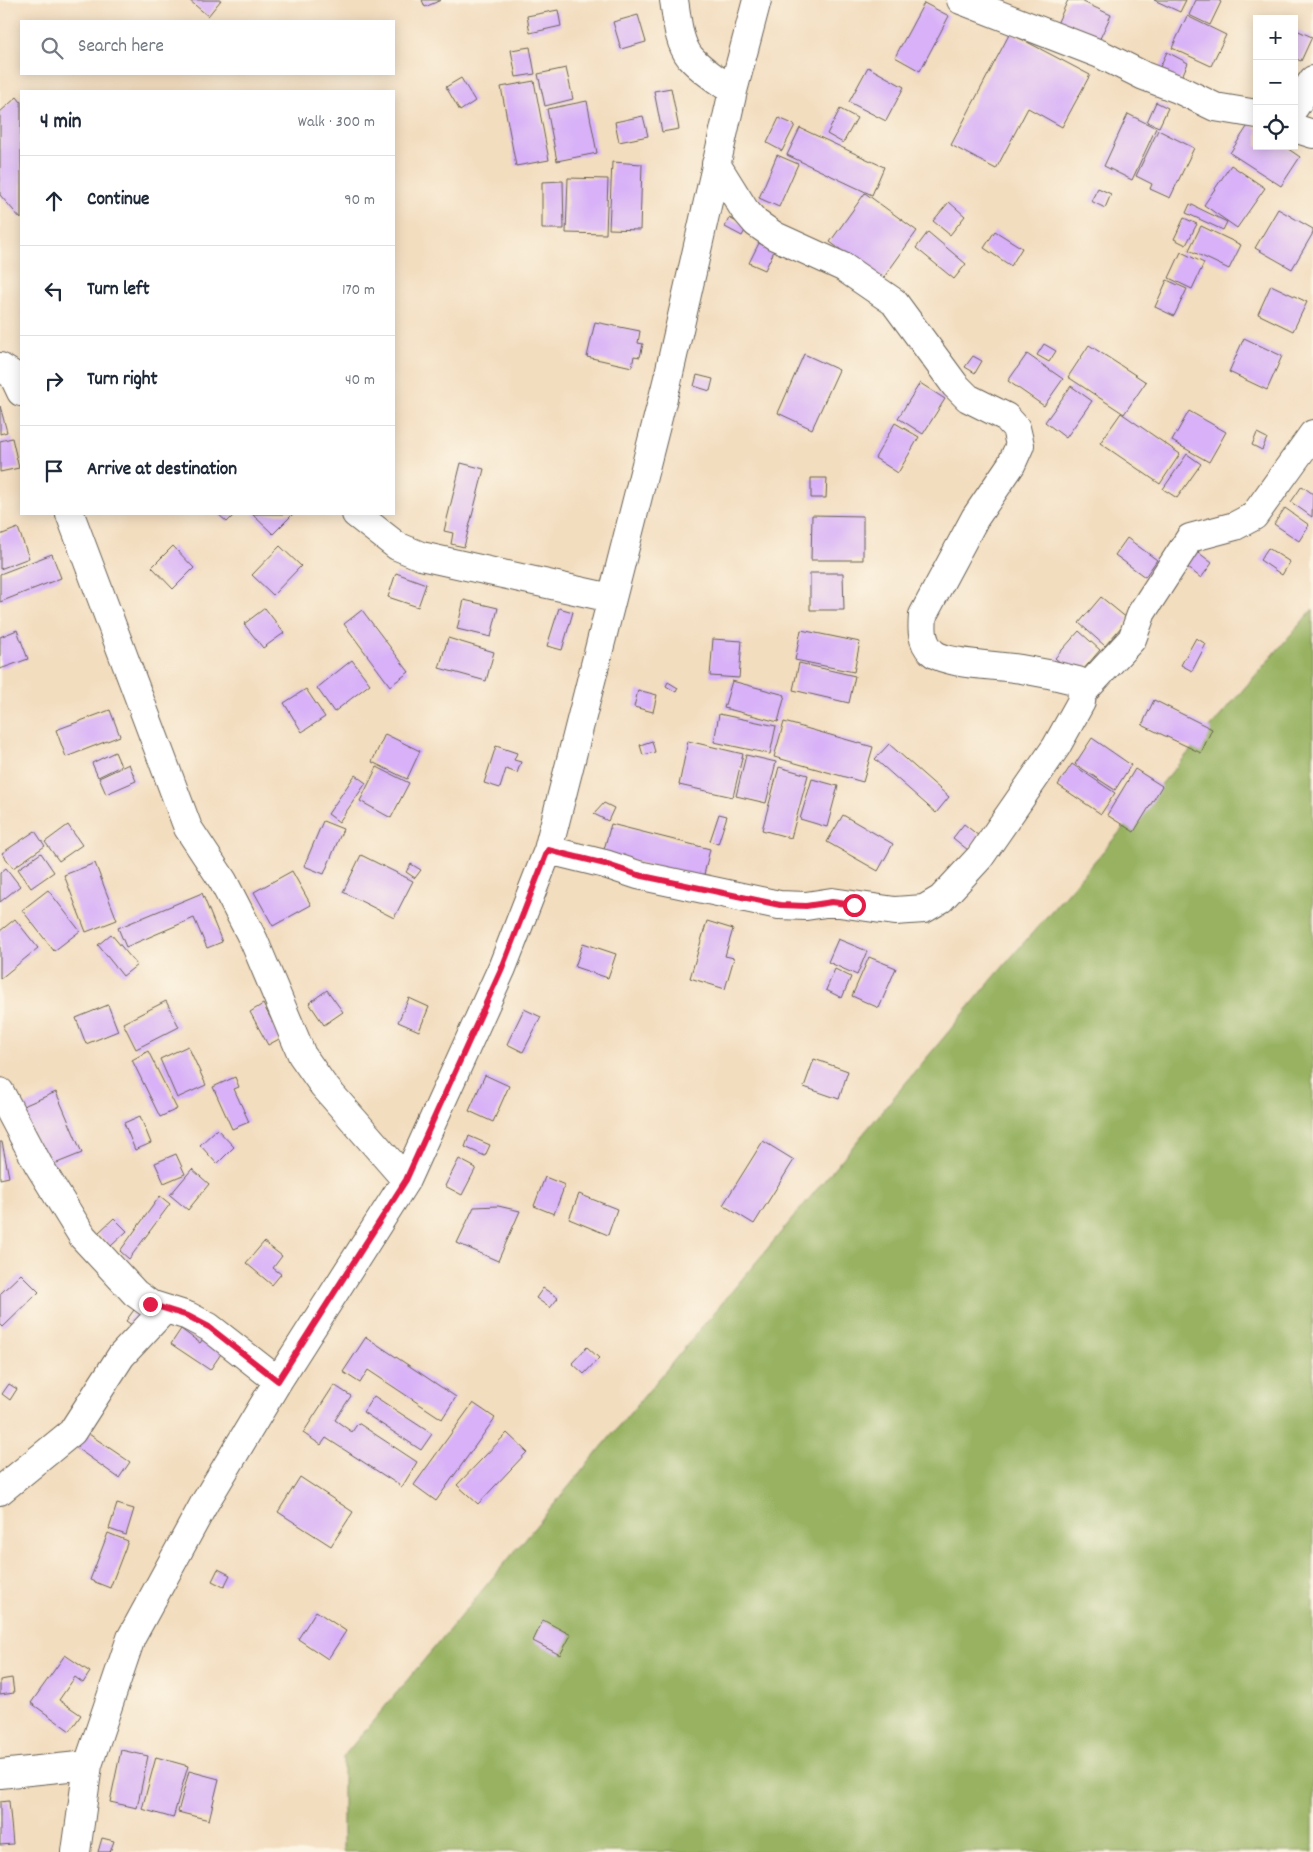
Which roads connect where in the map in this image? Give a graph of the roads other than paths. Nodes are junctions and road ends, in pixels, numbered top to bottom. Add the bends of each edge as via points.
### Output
1 (674, 0) edge
2 (756, 0) edge
3 (961, 0) edge
4 (1313, 80) edge
5 (733, 91) junction
6 (1296, 105) edge
7 (1253, 113) edge
8 (1298, 129) edge
9 (1313, 134) edge
10 (716, 164) junction
11 (0, 367) edge
12 (20, 390) edge
13 (1313, 434) edge
14 (70, 515) edge
15 (357, 515) edge
16 (611, 598) junction
17 (1082, 693) junction
18 (548, 850) junction
19 (0, 1092) edge
20 (406, 1180) junction
21 (165, 1309) junction
22 (278, 1381) junction
23 (0, 1491) edge
24 (88, 1765) junction
25 (0, 1774) edge
26 (76, 1852) edge

1 - 5 street via 679,30 690,56
2 - 5 street
3 - 7 street via 1100,54 1216,108
4 - 6 street
5 - 10 street
8 - 9 street
10 - 16 street via 668,378
10 - 17 street via 756,223 775,236 842,267 894,302 955,385 968,398 1006,417 1016,428 1020,445 1011,465 975,518 923,615 922,629 931,652 946,660 1020,669 1078,681
11 - 12 street via 13,375
13 - 17 street via 1254,516 1235,526 1190,538 1142,612 1132,639
14 - 20 street via 188,828 223,881 254,942 302,1055 322,1085
15 - 16 street via 398,546 421,556
16 - 18 street
17 - 18 street via 1081,702 1056,747 980,857 941,899 924,909 895,911 832,902 780,905 638,875
18 - 20 street via 502,968
19 - 21 street via 38,1164 83,1237 135,1292 150,1304
20 - 22 street
21 - 22 street via 209,1327
21 - 23 street via 121,1356 72,1432
22 - 24 street via 204,1504 131,1638
24 - 25 street
24 - 26 street

